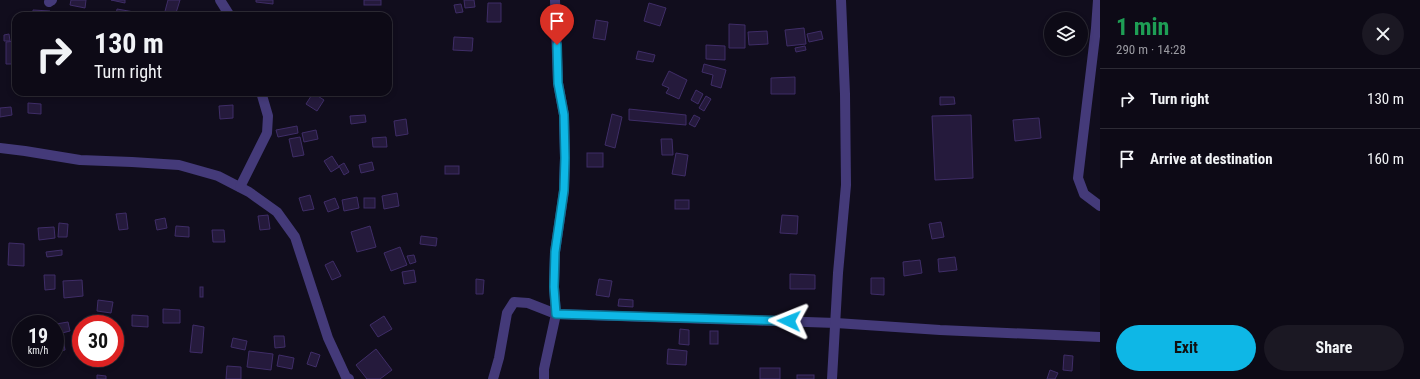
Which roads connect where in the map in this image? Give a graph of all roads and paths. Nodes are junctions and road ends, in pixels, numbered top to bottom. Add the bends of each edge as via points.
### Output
1 (220, 0) edge
2 (554, 0) edge
3 (841, 0) edge
4 (1098, 0) edge
5 (228, 12) edge
6 (262, 96) edge
7 (0, 148) edge
8 (240, 187) junction
9 (1100, 206) edge
10 (556, 314) junction
11 (836, 323) junction
12 (1100, 337) edge
13 (348, 379) edge
14 (493, 379) edge
15 (544, 379) edge
16 (832, 379) edge

1 - 5 street
2 - 10 street via 565,158 564,190 555,252
3 - 11 street via 846,185
4 - 9 street via 1078,178 1084,194
6 - 8 street via 268,116 267,133
7 - 8 street via 80,160 179,165 218,176
8 - 13 street via 278,212 295,237 328,338
10 - 11 street
10 - 14 street via 528,303 514,302 507,313 505,333
10 - 15 street
11 - 12 street
11 - 16 street

